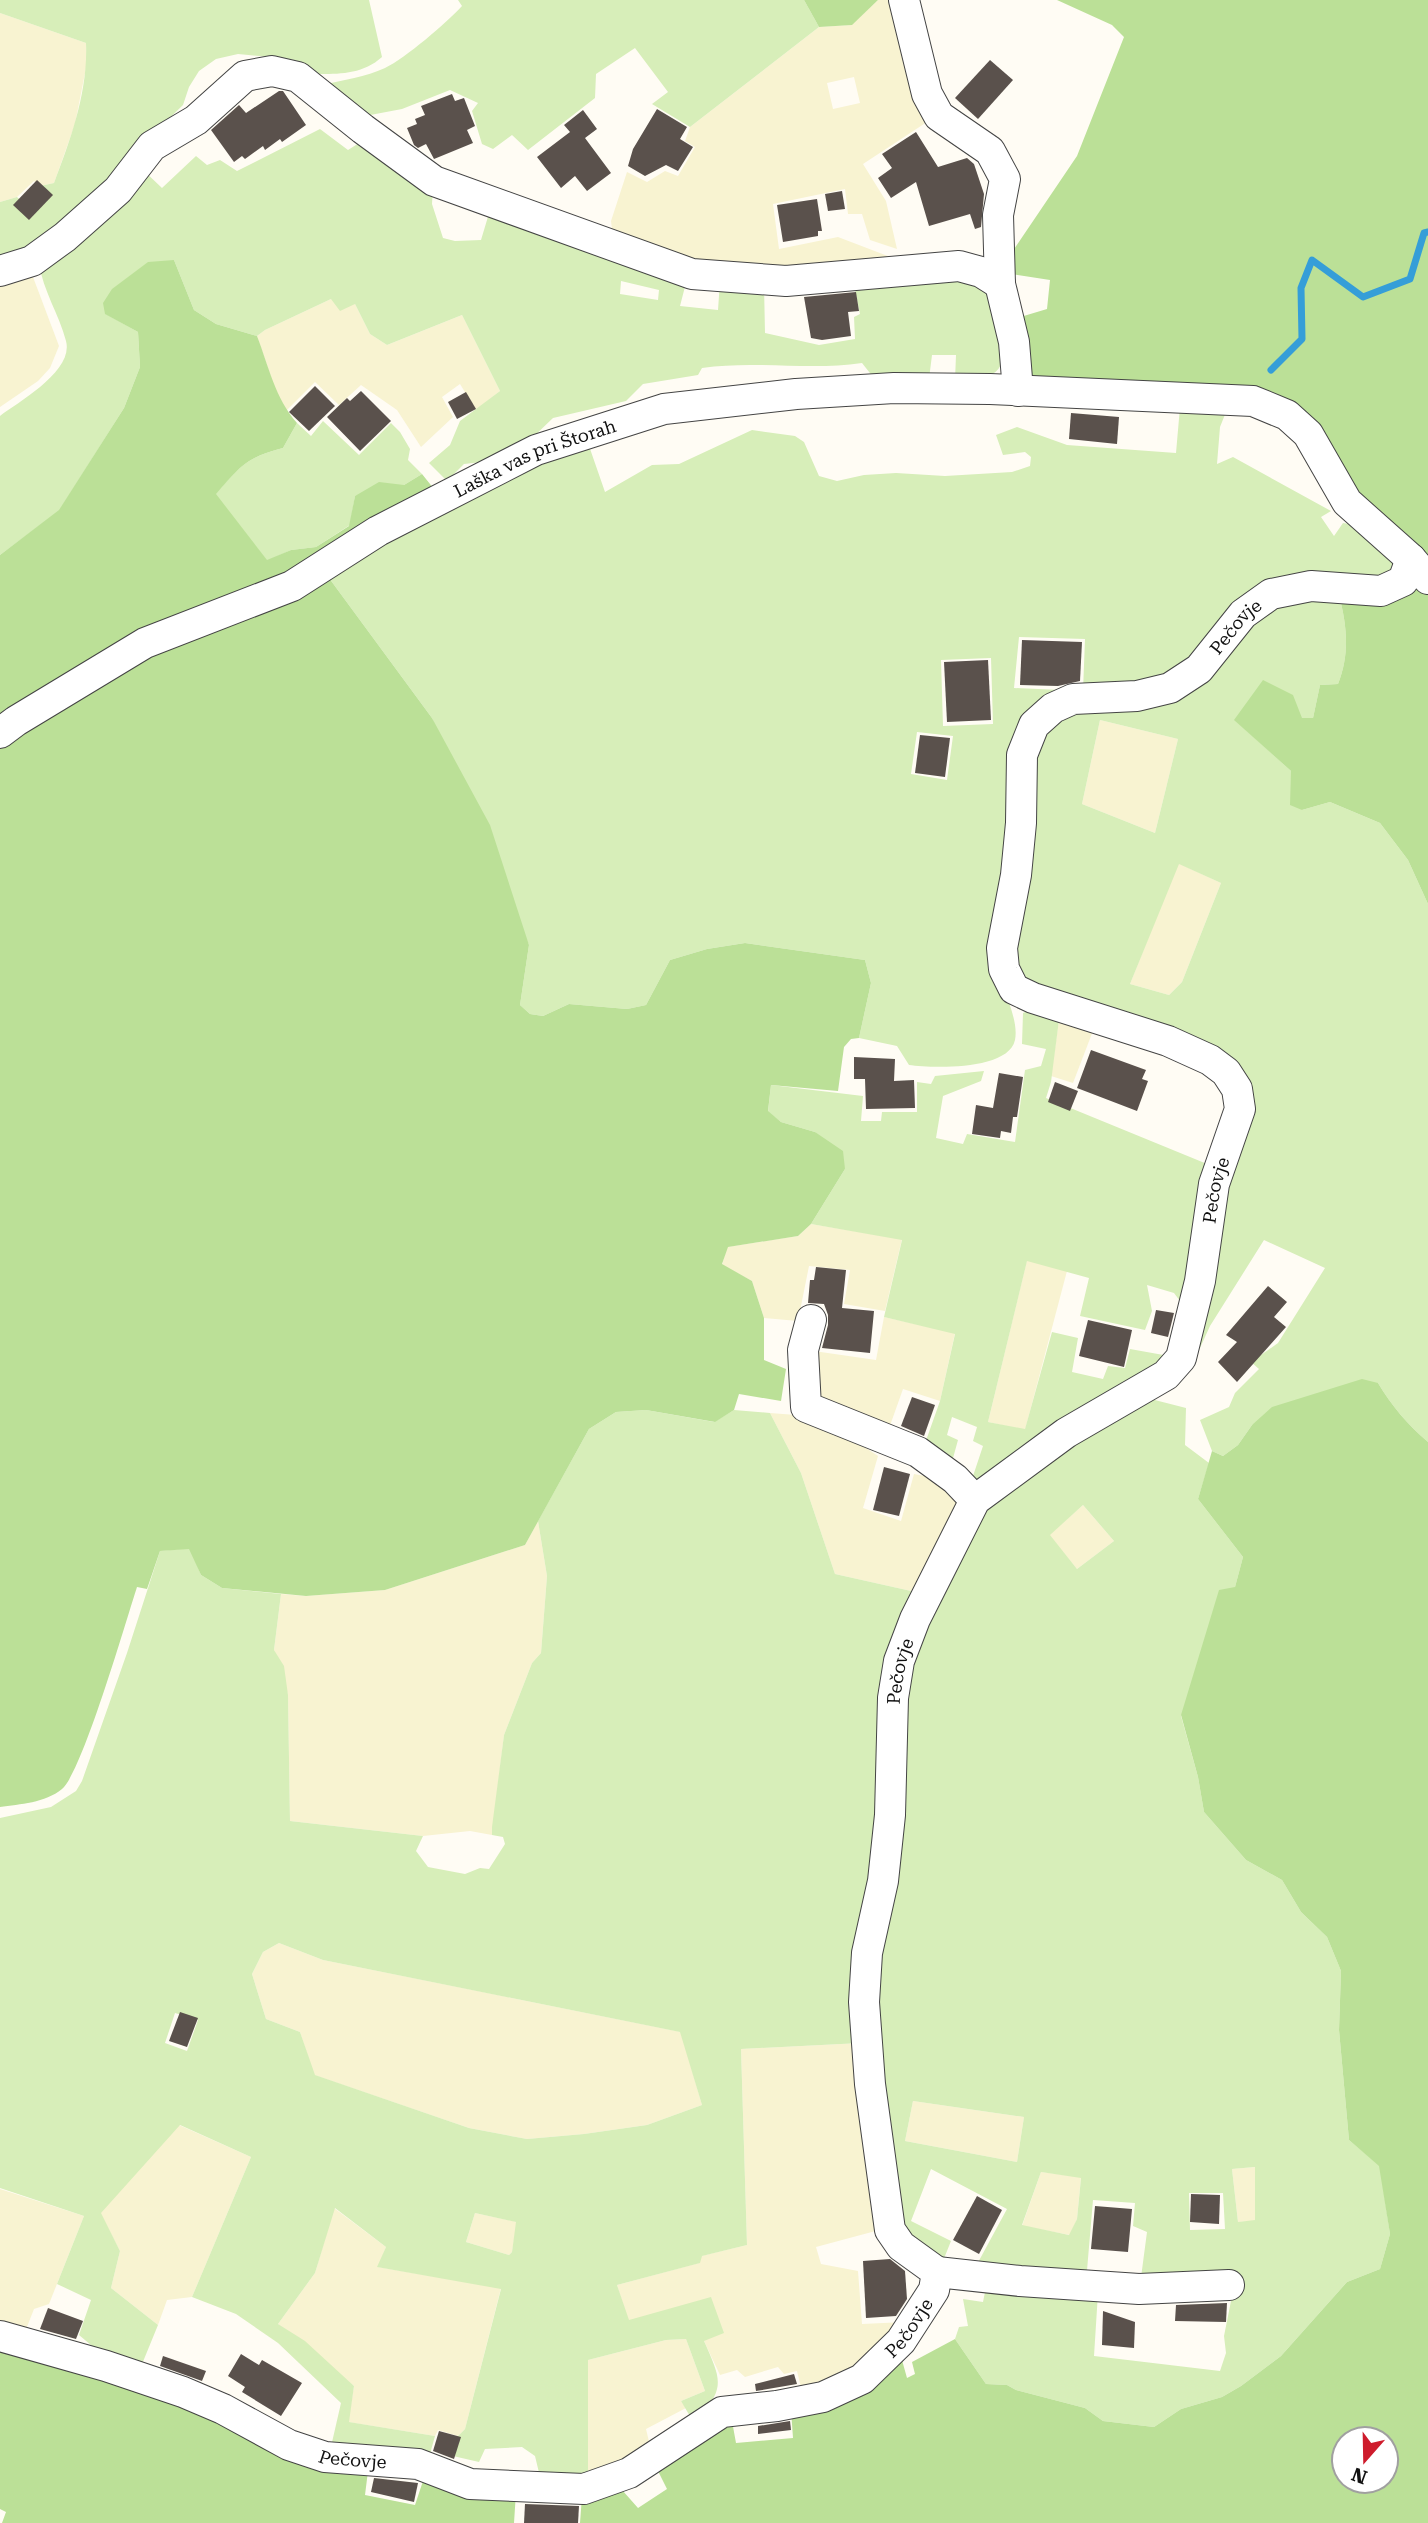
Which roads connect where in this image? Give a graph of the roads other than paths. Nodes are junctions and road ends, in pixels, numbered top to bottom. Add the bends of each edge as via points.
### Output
1 (904, 0) edge
2 (0, 271) edge
3 (1000, 284) junction
4 (1018, 391) junction
5 (1419, 569) edge
6 (0, 733) edge
7 (811, 1320) dead end
8 (975, 1500) junction
9 (937, 2272) junction
10 (1228, 2285) dead end
11 (0, 2336) edge

1 - 3 street via 927,94 939,116 990,151 1006,179 998,215
2 - 3 street via 32,261 65,237 118,190 152,146 196,120 245,76 272,71 298,77 435,181 692,274 786,281 959,267 981,272
3 - 4 street via 1014,342
4 - 5 street, Pečovje via 1253,401 1287,415 1308,434 1348,502
4 - 6 street, Laška vas pri Štorah via 894,388 664,409 536,450 378,531 292,586 145,643
5 - 8 street, Pečovje via 1381,591 1311,586 1271,594 1243,614 1199,669 1170,688 1137,696 1073,699 1053,708 1034,725 1022,755 1016,875 1002,948 1004,969 1014,989 1168,1041 1210,1060 1226,1072 1237,1089 1240,1109 1214,1185 1200,1281 1181,1358 1166,1375 1066,1433
7 - 8 street via 803,1350 806,1407 918,1452
8 - 9 street, Pečovje via 899,1661 893,1698 890,1815 865,1990 870,2084 890,2230 901,2246
9 - 10 street via 1127,2288
9 - 11 street, Pečovje via 934,2290 901,2341 862,2379 823,2397 722,2412 629,2473 584,2489 470,2484 418,2465 325,2457 289,2445 183,2392

